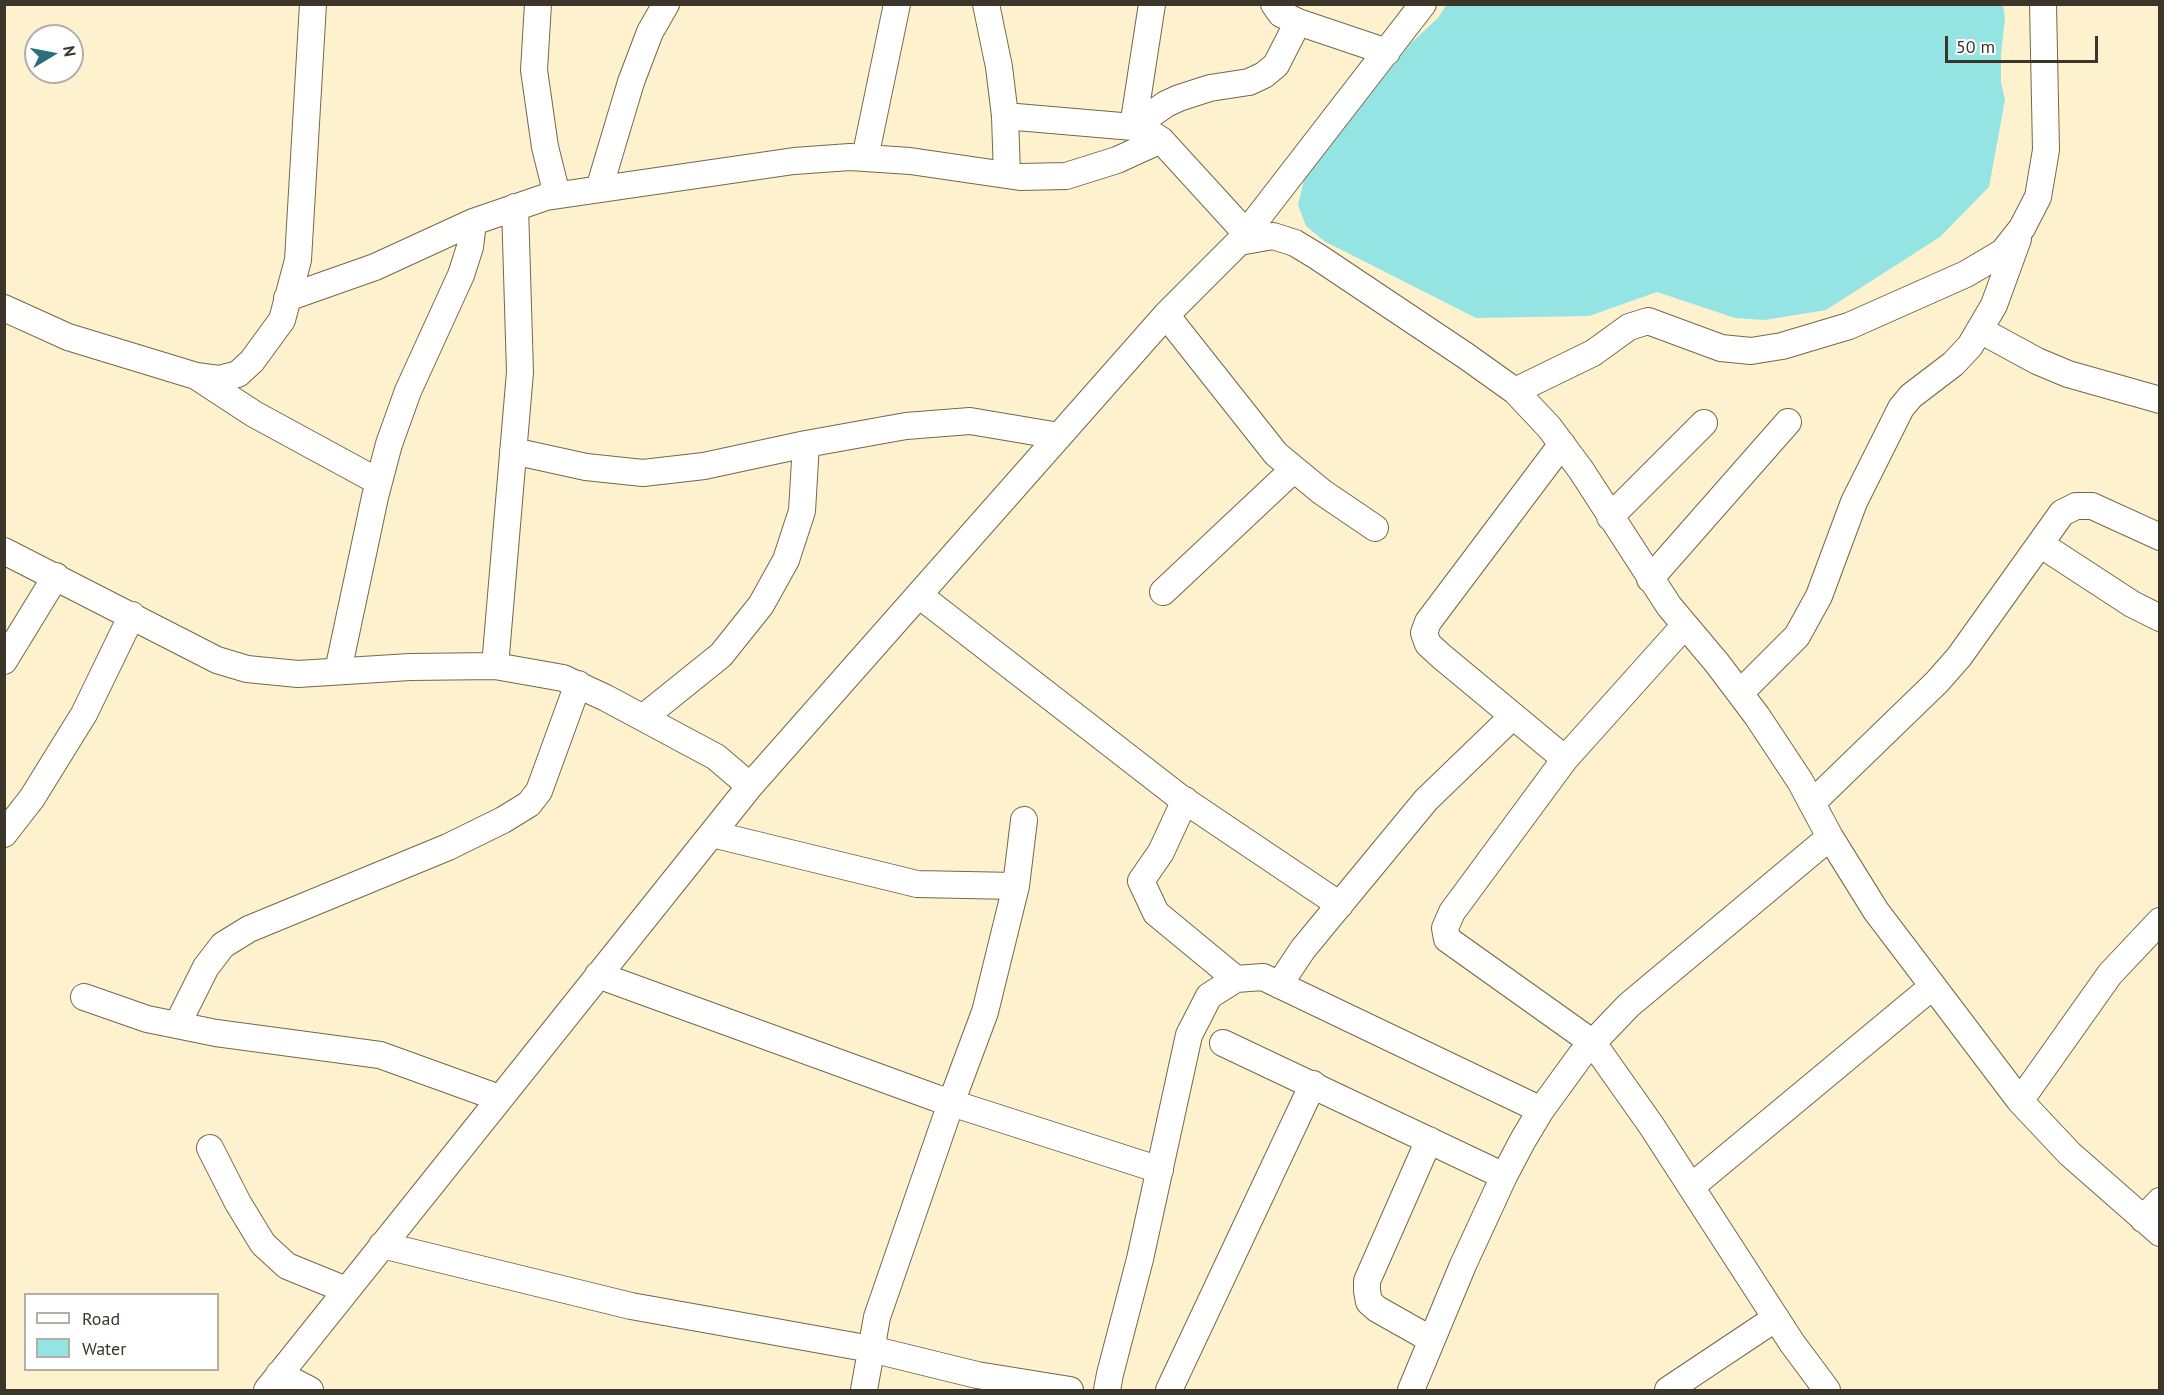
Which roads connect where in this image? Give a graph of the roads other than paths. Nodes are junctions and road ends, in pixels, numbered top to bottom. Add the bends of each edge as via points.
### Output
1 (313, 4) edge
2 (538, 4) edge
3 (666, 4) edge
4 (897, 4) edge
5 (986, 4) edge
6 (1152, 4) edge
7 (1274, 4) edge
8 (1423, 4) edge
9 (2043, 4) edge
10 (1298, 22) junction
11 (1387, 52) junction
12 (1005, 116) junction
13 (1133, 127) junction
14 (1161, 140) junction
15 (865, 158) junction
16 (1007, 175) junction
17 (599, 189) junction
18 (557, 195) junction
19 (516, 207) junction
20 (473, 222) junction
21 (2022, 228) junction
22 (1243, 238) junction
23 (287, 298) junction
24 (4, 308) edge
25 (1166, 315) junction
26 (1980, 330) junction
27 (196, 376) junction
28 (1515, 391) junction
29 (2160, 400) edge
30 (1788, 422) dead end
31 (1704, 423) dead end
32 (1059, 436) junction
33 (806, 444) junction
34 (1562, 444) junction
35 (513, 451) junction
36 (1294, 469) junction
37 (379, 482) junction
38 (1610, 517) junction
39 (1375, 528) dead end
40 (2160, 537) edge
41 (2040, 544) junction
42 (4, 551) edge
43 (56, 576) junction
44 (1650, 579) junction
45 (1163, 592) dead end
46 (919, 595) junction
47 (132, 615) junction
48 (2160, 618) edge
49 (1685, 625) junction
50 (4, 662) edge
51 (495, 666) junction
52 (338, 671) junction
53 (578, 684) junction
54 (1740, 693) junction
55 (1513, 716) junction
56 (644, 717) junction
57 (1565, 759) junction
58 (750, 786) junction
59 (1185, 800) junction
60 (1812, 803) junction
61 (1024, 820) dead end
62 (4, 834) edge
63 (712, 834) junction
64 (1830, 837) junction
65 (1016, 886) junction
66 (1340, 905) junction
67 (2160, 921) edge
68 (598, 975) junction
69 (1236, 979) junction
70 (1279, 985) junction
71 (1933, 986) junction
72 (84, 997) dead end
73 (177, 1025) junction
74 (1593, 1042) junction
75 (1223, 1043) dead end
76 (1313, 1084) junction
77 (500, 1098) junction
78 (2020, 1101) junction
79 (951, 1102) junction
80 (1541, 1110) junction
81 (1429, 1140) junction
82 (210, 1148) dead end
83 (1160, 1170) junction
84 (1504, 1176) junction
85 (1691, 1187) junction
86 (2154, 1218) edge
87 (382, 1245) junction
88 (346, 1290) junction
89 (1776, 1318) junction
90 (1432, 1340) junction
91 (871, 1349) junction
92 (273, 1382) edge
93 (1174, 1389) edge
94 (310, 1390) edge
95 (864, 1390) edge
96 (1070, 1390) edge
97 (1107, 1390) edge
98 (1411, 1390) edge
99 (1668, 1390) edge
100 (1827, 1390) edge

1 - 23 street via 298,260
2 - 18 street via 534,70 545,147
3 - 17 street via 650,32 631,82
4 - 15 street
5 - 12 street
6 - 13 street
7 - 10 street via 1281,14
8 - 11 street
9 - 21 street via 2046,150 2038,197
10 - 11 street
10 - 13 street via 1276,65 1264,75 1179,98
11 - 22 street
12 - 13 street
12 - 16 street
13 - 14 street
14 - 16 street via 1117,160 1066,176
14 - 22 street
15 - 16 street
15 - 17 street via 794,161
17 - 18 street
18 - 19 street
19 - 20 street
19 - 35 street via 520,372
20 - 23 street via 375,267
20 - 37 street via 461,275 408,391
21 - 26 street via 1994,305
21 - 28 street via 2003,252 1966,274 1849,326 1751,351 1721,348 1648,321 1629,327 1593,353
22 - 25 street
22 - 28 street via 1273,236 1295,243
23 - 27 street via 282,320 238,374 219,379
24 - 27 street via 68,337
25 - 32 street
25 - 36 street via 1269,446
26 - 29 street via 2068,374
26 - 54 street via 1953,364 1901,408 1854,502 1807,619 1785,650
27 - 37 street via 254,414
28 - 34 street
30 - 44 street
31 - 38 street
32 - 33 street via 970,421 906,426
32 - 46 street
33 - 35 street via 704,466 643,473 586,467
33 - 56 street via 802,511 786,560 761,605 721,655
34 - 38 street
34 - 55 street via 1428,622 1424,633 1428,644
35 - 51 street
36 - 39 street
36 - 45 street
37 - 52 street
38 - 44 street
40 - 41 street via 2092,506 2076,506 2062,513
41 - 48 street
41 - 60 street via 1937,682
42 - 43 street
43 - 47 street
43 - 50 street
44 - 49 street
46 - 58 street
46 - 59 street
47 - 52 street via 217,660 247,669 298,674
47 - 62 street via 84,714 32,798
49 - 54 street
49 - 57 street
51 - 52 street
51 - 53 street
53 - 56 street
53 - 73 street via 539,791 529,804 448,847 249,929 223,945 206,967
54 - 60 street
55 - 57 street
55 - 66 street via 1426,801
56 - 58 street via 716,757
57 - 74 street via 1452,912 1445,928 1447,939 1460,950
58 - 63 street
59 - 66 street
59 - 69 street via 1161,852 1141,881 1156,913
60 - 64 street
61 - 65 street
63 - 65 street via 917,884
63 - 68 street
64 - 71 street via 1876,911
64 - 74 street via 1629,1005
65 - 79 street via 985,1012
66 - 70 street
67 - 78 street via 2110,974
68 - 77 street
68 - 79 street
69 - 70 street via 1263,977
69 - 83 street via 1209,996 1189,1035
70 - 80 street
71 - 78 street
71 - 85 street
72 - 73 street
73 - 77 street via 380,1055
74 - 80 street
74 - 85 street
75 - 76 street
76 - 81 street
76 - 93 street
77 - 87 street
78 - 86 street via 2070,1154
79 - 83 street
79 - 91 street via 877,1317
80 - 84 street
81 - 84 street
81 - 90 street via 1367,1281 1367,1291 1377,1309
82 - 88 street via 263,1244 287,1266
83 - 97 street
84 - 90 street
85 - 89 street
87 - 88 street
87 - 91 street via 631,1306
88 - 92 street
89 - 99 street
89 - 100 street
90 - 98 street
91 - 95 street
91 - 96 street via 977,1375
92 - 94 street

